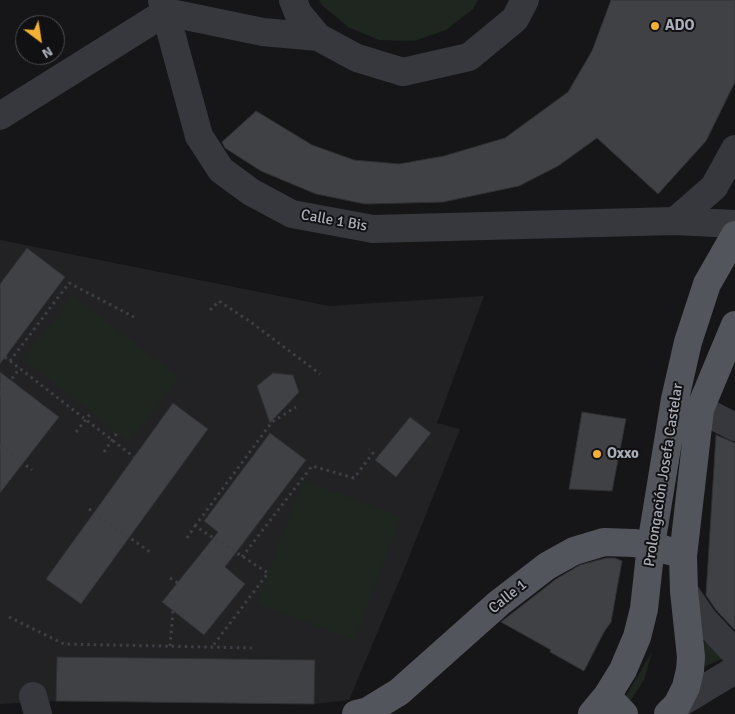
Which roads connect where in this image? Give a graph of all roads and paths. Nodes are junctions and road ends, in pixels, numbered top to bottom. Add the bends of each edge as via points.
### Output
1 (293, 0) edge
2 (526, 0) edge
3 (164, 6) edge
4 (318, 37) junction
5 (0, 116) edge
6 (735, 149) edge
7 (714, 187) junction
8 (735, 216) edge
9 (675, 221) junction
10 (735, 224) edge
11 (735, 235) edge
12 (210, 310) dead end
13 (134, 317) dead end
14 (735, 325) edge
15 (5, 356) dead end
16 (10, 361) junction
17 (20, 368) junction
18 (320, 374) dead end
19 (0, 394) edge
20 (296, 407) dead end
21 (700, 409) junction
22 (91, 413) dead end
23 (86, 420) junction
24 (735, 427) edge
25 (76, 432) dead end
26 (118, 433) dead end
27 (113, 440) junction
28 (0, 446) edge
29 (369, 450) dead end
30 (104, 452) dead end
31 (134, 457) dead end
32 (32, 470) dead end
33 (89, 508) dead end
34 (195, 526) junction
35 (187, 538) dead end
36 (651, 545) junction
37 (150, 552) dead end
38 (683, 556) junction
39 (242, 557) junction
40 (170, 578) dead end
41 (178, 583) dead end
42 (684, 591) junction
43 (173, 611) dead end
44 (9, 617) dead end
45 (170, 646) junction
46 (212, 647) junction
47 (254, 648) dead end
48 (735, 653) edge
49 (735, 670) edge
50 (608, 708) edge
51 (672, 710) edge
52 (356, 714) edge

1 - 4 street via 298,13
2 - 4 street via 515,19 469,57 403,72 357,58
3 - 4 street via 263,32
3 - 5 street
3 - 9 street, Calle 1 Bis via 199,136 221,170 251,192 292,214 373,229
6 - 7 street
7 - 8 street
7 - 9 street
9 - 10 street, Calle 1 Bis
11 - 36 main road, Prolongación Josefa Castelar via 707,284 688,342 675,398
12 - 18 path via 219,301
13 - 16 path via 69,283
14 - 21 main road, Prolongación Josefa Castelar
15 - 16 path
16 - 17 path
17 - 19 path
17 - 23 path
20 - 34 path via 272,422
21 - 24 street
21 - 38 main road, Prolongación Josefa Castelar
22 - 23 path
23 - 25 path
23 - 27 path
26 - 27 path
27 - 30 path
27 - 31 path
28 - 32 path
29 - 39 path via 373,453 354,478 312,466
33 - 37 path
34 - 35 path
34 - 39 path
36 - 38 main road, Calle 1
36 - 50 main road, Prolongación Josefa Castelar via 644,609
36 - 52 main road, Calle 1 via 604,542 574,551 554,562 499,603 399,692 368,711
38 - 42 main road, Prolongación Josefa Castelar
39 - 46 path via 268,573
40 - 41 path
42 - 48 street via 704,620
42 - 51 main road, Prolongación Josefa Castelar via 691,657 686,687
43 - 45 path
44 - 45 path via 64,644
45 - 46 path
46 - 47 path
49 - 51 street

